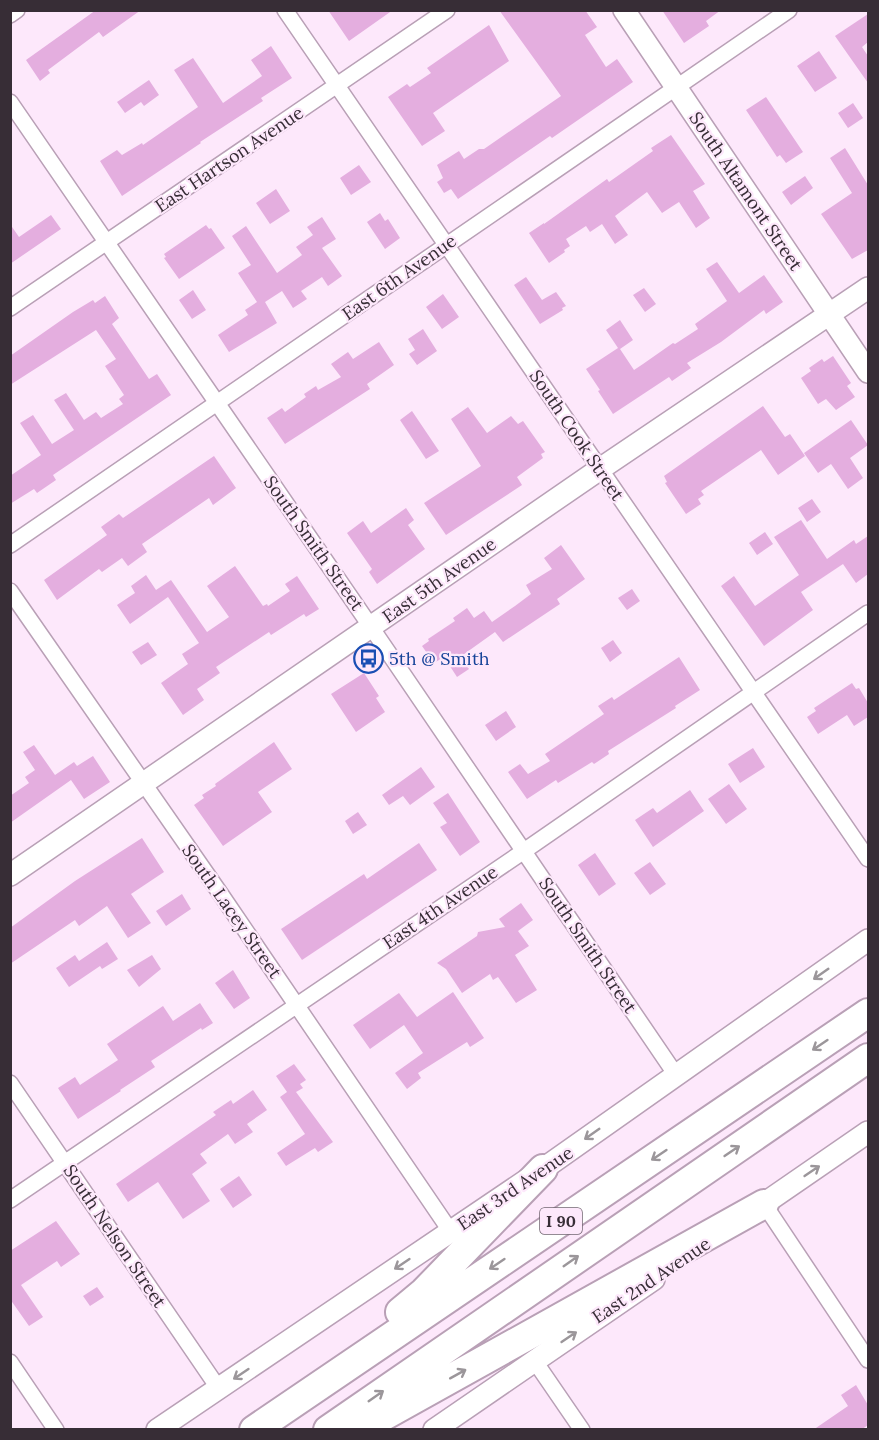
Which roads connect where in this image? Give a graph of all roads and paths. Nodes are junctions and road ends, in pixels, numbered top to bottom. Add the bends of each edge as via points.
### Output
1 (17, 10) edge
2 (285, 10) edge
3 (447, 10) edge
4 (624, 10) edge
5 (789, 10) edge
6 (10, 15) edge
7 (336, 86) junction
8 (676, 88) junction
9 (10, 102) edge
10 (107, 242) junction
11 (446, 244) junction
12 (868, 288) edge
13 (10, 308) edge
14 (829, 315) junction
15 (868, 372) edge
16 (217, 404) junction
17 (600, 469) junction
18 (10, 544) edge
19 (10, 591) edge
20 (868, 613) edge
21 (371, 627) junction
22 (752, 692) junction
23 (144, 783) junction
24 (524, 851) junction
25 (868, 859) edge
26 (10, 875) edge
27 (868, 940) edge
28 (296, 1004) junction
29 (868, 1013) edge
30 (868, 1058) edge
31 (676, 1075) junction
32 (10, 1083) edge
33 (868, 1132) edge
34 (65, 1163) junction
35 (543, 1169) junction
36 (10, 1200) edge
37 (764, 1204) junction
38 (451, 1232) junction
39 (534, 1360) junction
40 (868, 1360) edge
41 (10, 1362) edge
42 (219, 1389) junction
43 (266, 1422) edge
44 (56, 1430) edge
45 (157, 1430) edge
46 (328, 1430) edge
47 (351, 1430) edge
48 (434, 1430) edge
49 (582, 1430) edge

1 - 6 street
2 - 7 street, South Cook Street
3 - 7 street, East Hartson Avenue
4 - 8 street, South Altamont Street
5 - 8 street, East 6th Avenue
7 - 10 street, East Hartson Avenue
7 - 11 street, South Cook Street
8 - 11 street, East 6th Avenue
8 - 14 street, South Altamont Street
9 - 10 street, South Smith Street
10 - 13 street, East Hartson Avenue
10 - 16 street, South Smith Street
11 - 16 street, East 6th Avenue
11 - 17 street, South Cook Street
12 - 14 street, East 5th Avenue
14 - 15 street, South Altamont Street
14 - 17 street, East 5th Avenue
16 - 18 street, East 6th Avenue
16 - 21 street, South Smith Street
17 - 21 street, East 5th Avenue
17 - 22 street, South Cook Street
19 - 23 street, South Lacey Street
20 - 22 street, East 4th Avenue
21 - 23 street, East 5th Avenue
21 - 24 street, South Smith Street
22 - 24 street, East 4th Avenue
22 - 25 street, South Cook Street
23 - 26 street, East 5th Avenue
23 - 28 street, South Lacey Street
24 - 28 street, East 4th Avenue
24 - 31 street, South Smith Street
27 -> 31 street, East 3rd Avenue
28 - 34 street, East 4th Avenue
28 - 38 street, South Lacey Street
29 -> 43 highway, I 90
46 -> 30 highway, I 90
31 -> 35 street, East 3rd Avenue
32 - 34 street, South Nelson Street
37 -> 33 street, East 2nd Avenue
34 - 36 street, East 4th Avenue
34 - 42 street, South Nelson Street
35 - 38 street, East 3rd Avenue
35 - 43 highway via 424,1292
39 -> 37 street, East 2nd Avenue
37 - 40 street
47 -> 37 highway via 373,1422
38 -> 42 street, East 3rd Avenue
39 - 48 street, East 2nd Avenue
39 - 49 street
41 - 44 street
42 - 45 street, East 3rd Avenue

